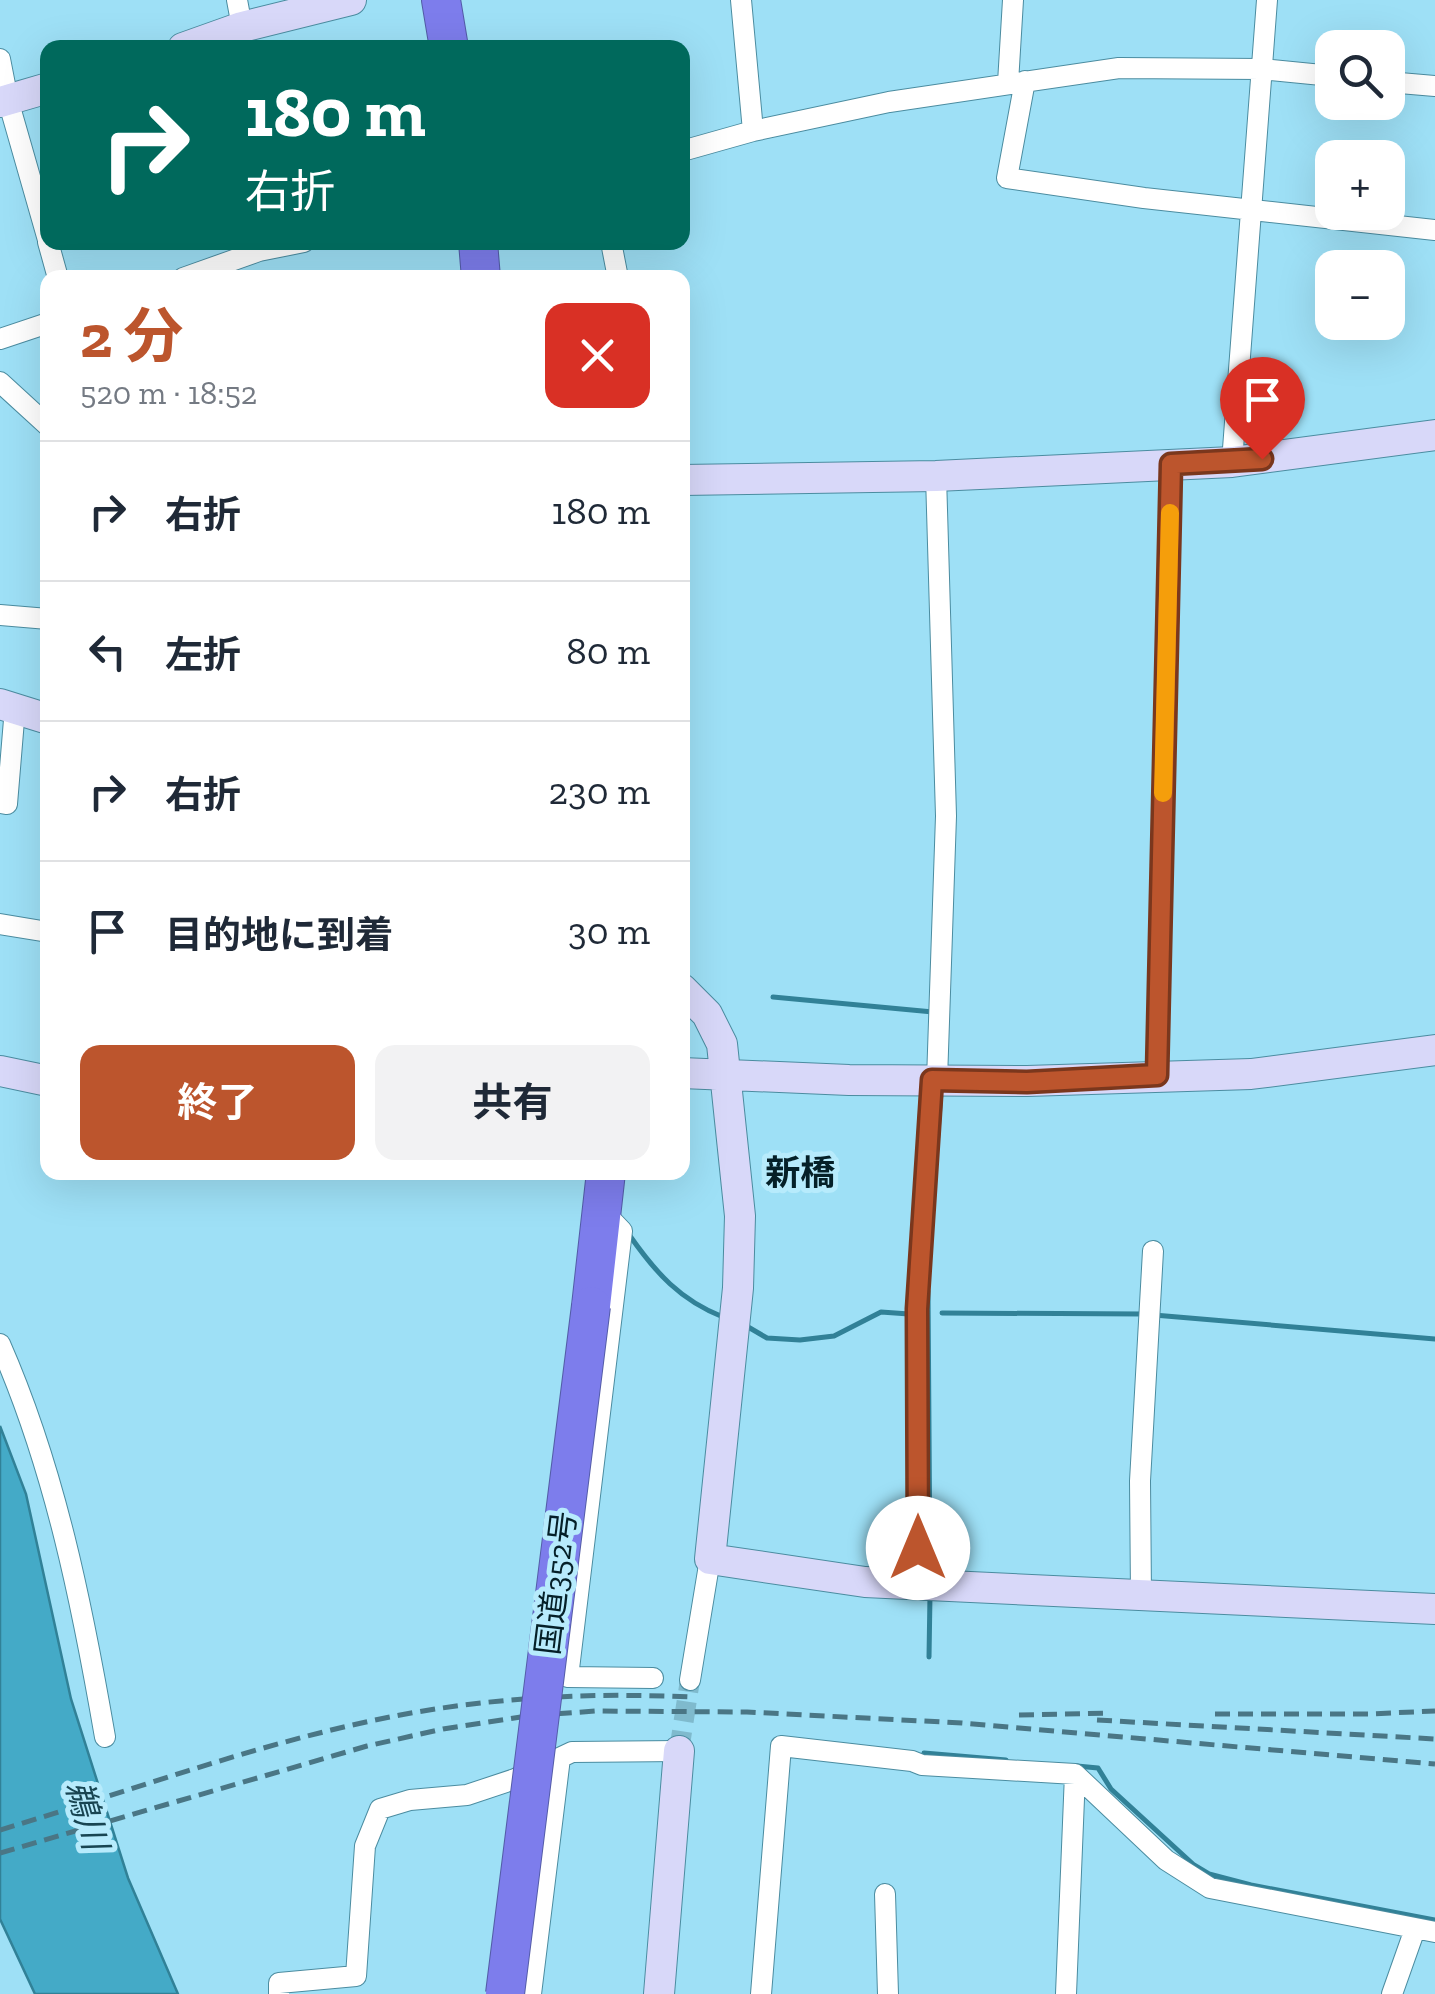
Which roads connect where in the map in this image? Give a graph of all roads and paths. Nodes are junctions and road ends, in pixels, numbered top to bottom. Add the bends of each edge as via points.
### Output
1 (351, 0) edge
2 (442, 0) edge
3 (741, 0) edge
4 (1013, 0) edge
5 (1267, 0) edge
6 (235, 27) edge
7 (203, 40) edge
8 (448, 40) edge
9 (0, 59) edge
10 (1261, 69) junction
11 (1315, 74) edge
12 (1017, 82) junction
13 (1405, 83) edge
14 (1435, 86) edge
15 (40, 90) edge
16 (4, 101) edge
17 (754, 131) junction
18 (690, 150) edge
19 (1251, 208) junction
20 (40, 216) edge
21 (1435, 230) edge
22 (251, 250) edge
23 (202, 270) edge
24 (40, 326) edge
25 (0, 339) edge
26 (0, 382) edge
27 (40, 419) edge
28 (1435, 435) edge
29 (1232, 462) junction
30 (1171, 464) junction
31 (936, 476) junction
32 (690, 480) edge
33 (0, 615) edge
34 (40, 618) edge
35 (8, 706) edge
36 (40, 717) edge
37 (0, 803) edge
38 (0, 924) edge
39 (40, 931) edge
40 (690, 998) edge
41 (1435, 1050) edge
42 (0, 1070) edge
43 (690, 1073) edge
44 (1157, 1075) junction
45 (728, 1076) junction
46 (40, 1080) edge
47 (934, 1080) junction
48 (604, 1191) edge
49 (1153, 1251) dead end
50 (0, 1344) edge
51 (710, 1559) junction
52 (918, 1584) junction
53 (1141, 1595) junction
54 (1435, 1609) edge
55 (653, 1678) dead end
56 (690, 1680) tunnel mouth
57 (105, 1737) dead end
58 (680, 1751) joint
59 (560, 1758) junction
60 (1075, 1774) junction
61 (885, 1894) dead end
62 (1425, 1931) edge
63 (279, 1994) edge
64 (505, 1994) edge
65 (531, 1994) edge
66 (660, 1994) edge
67 (761, 1994) edge
68 (888, 1994) edge
69 (1066, 1994) edge
70 (1392, 1994) edge

1 - 6 street
2 - 8 highway
3 - 17 street
4 - 12 street
5 - 10 street
6 - 7 street
9 - 16 street
10 - 11 street
10 - 12 street via 1118,68
10 - 19 street
12 - 17 street
12 - 19 street via 1007,178
13 - 14 street
15 - 16 street
16 - 20 street
17 - 18 street
19 - 21 street
19 - 29 street
22 - 23 street
24 - 25 street
26 - 27 street
28 - 29 street
29 - 30 street
30 - 31 street
30 - 44 street
31 - 32 street
31 - 47 street via 946,816
33 - 34 street
35 - 36 street
35 - 37 street via 7,804
38 - 39 street
40 - 45 street via 716,1028
41 - 44 street via 1251,1074
42 - 46 street
43 - 45 street
44 - 47 street
45 - 47 street
45 - 51 street via 740,1216 738,1288
47 - 52 street via 917,1309
48 - 55 street via 622,1231 568,1677
48 - 64 highway, 国道352号, bridge
49 - 53 street via 1140,1480
50 - 57 street via 48,1472
51 - 52 street
51 - 56 street
52 - 53 street
53 - 54 street
58 - 59 street via 572,1752
58 - 66 street
59 - 63 street via 467,1795 380,1810 364,1846 356,1976 279,1983
59 - 65 street
60 - 62 street via 1166,1860 1210,1888
60 - 67 street via 922,1765 780,1746
60 - 69 street
61 - 68 street
62 - 70 street

